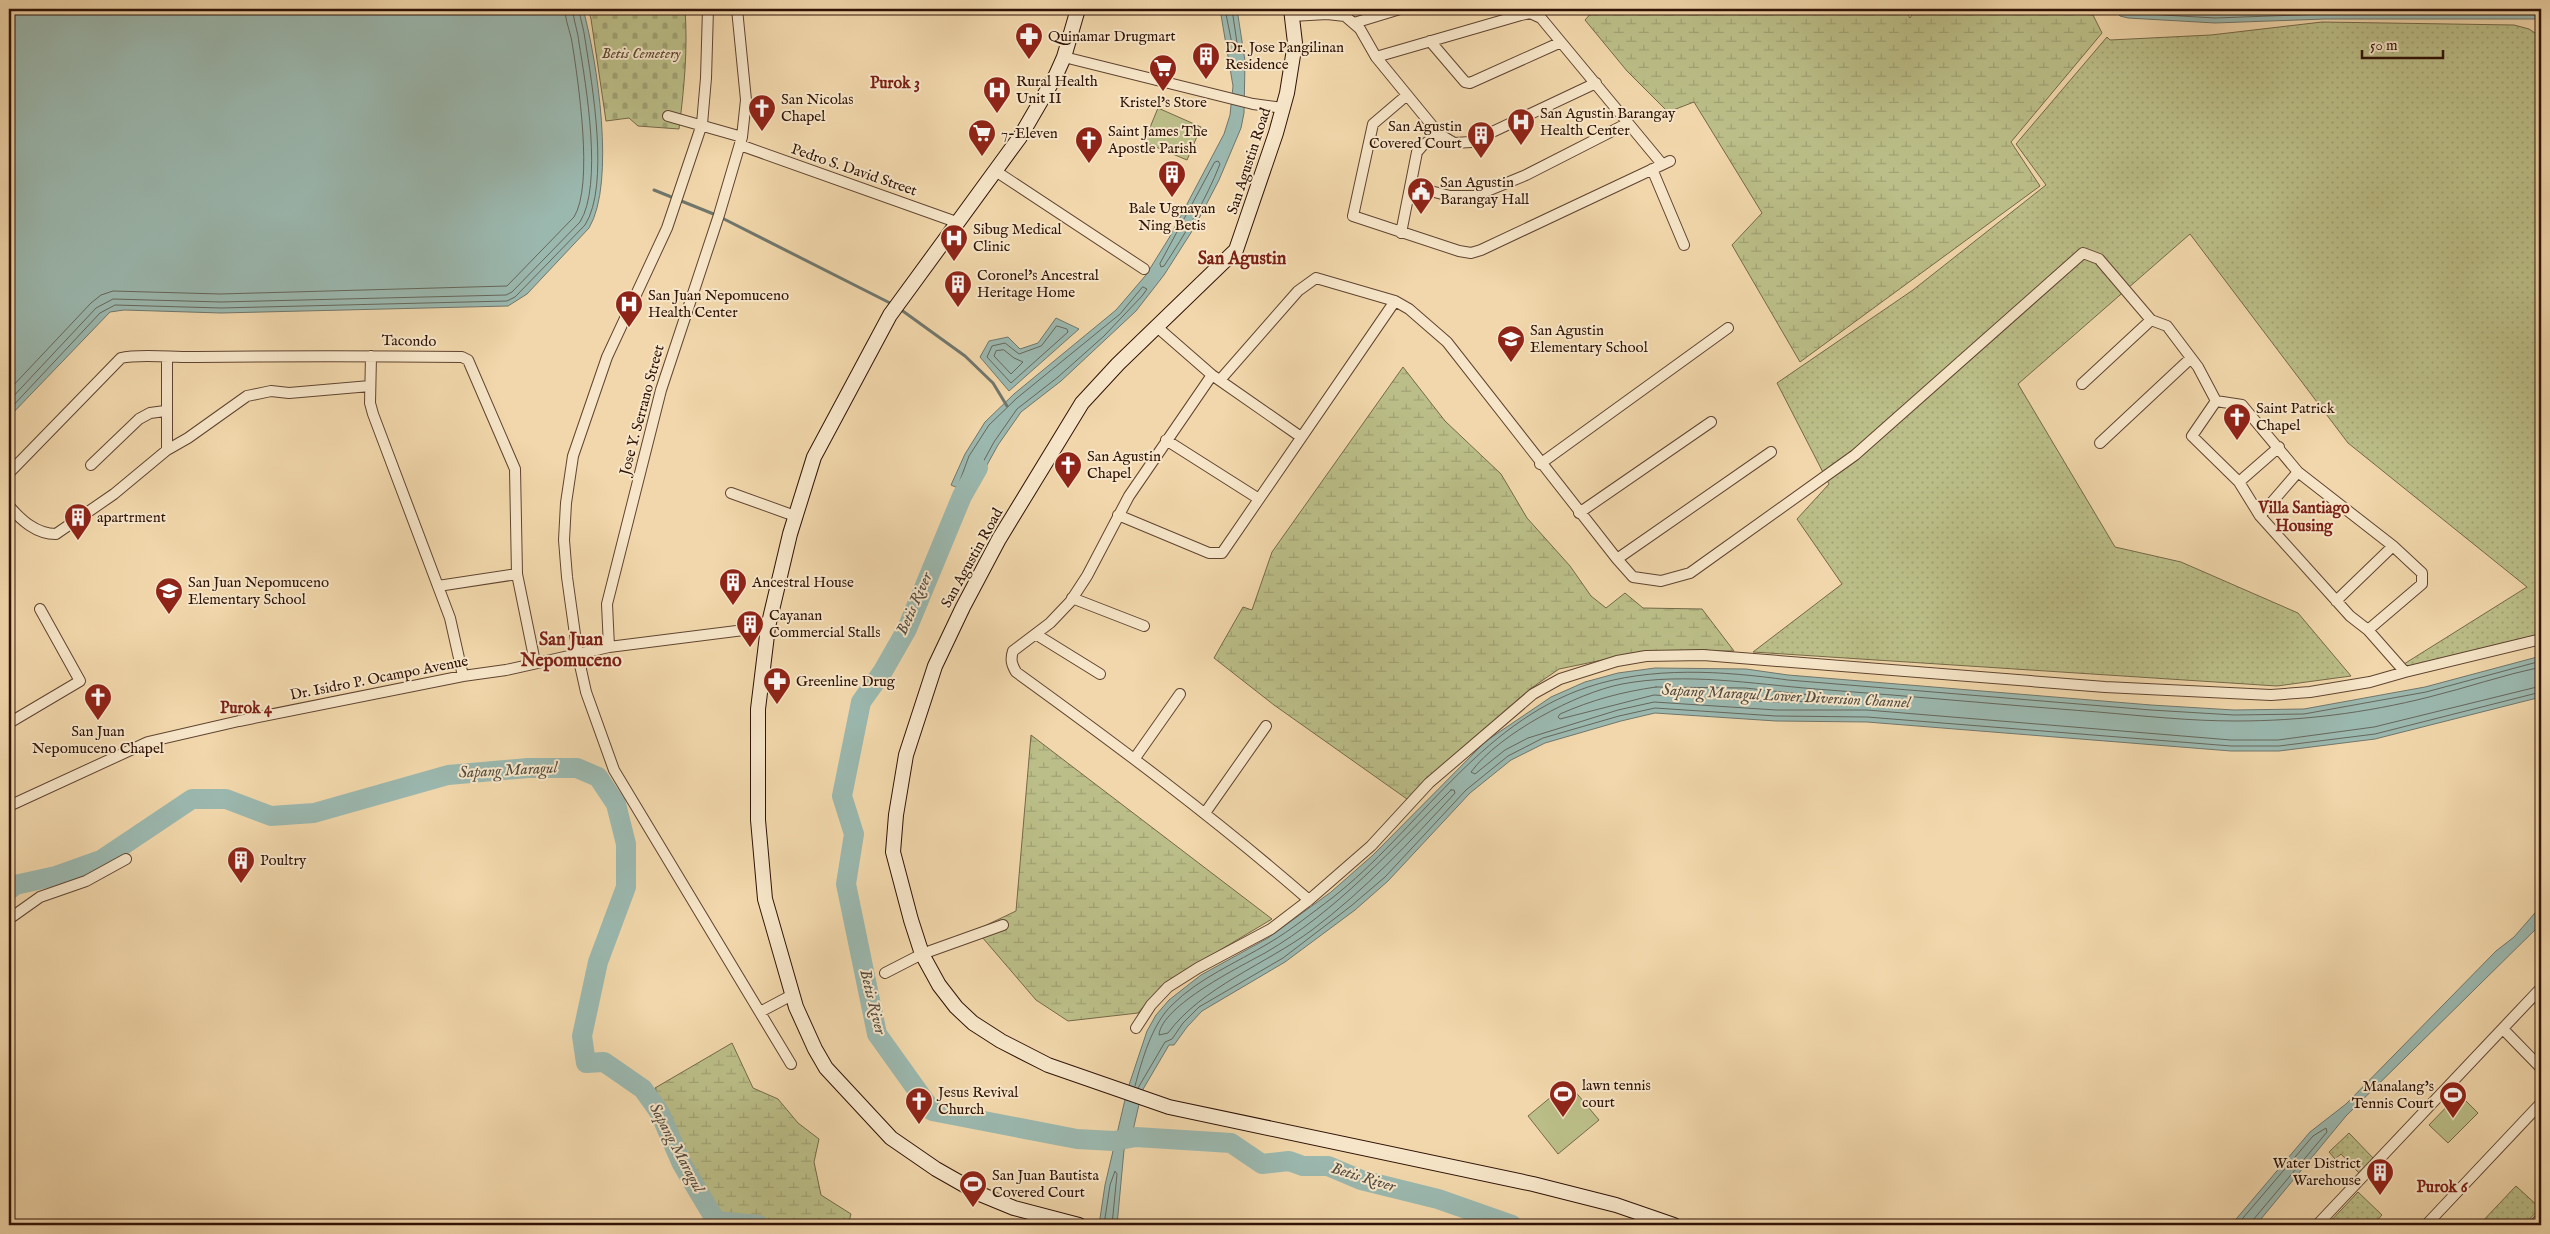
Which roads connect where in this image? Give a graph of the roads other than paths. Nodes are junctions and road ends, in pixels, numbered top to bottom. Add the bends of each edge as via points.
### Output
1 (708, 9) edge
2 (736, 9) edge
3 (1078, 9) edge
4 (1400, 9) edge
5 (1292, 12) edge
6 (1354, 24) junction
7 (1430, 42) junction
8 (1560, 43) junction
9 (1064, 57) junction
10 (1376, 57) junction
11 (1596, 83) junction
12 (1407, 95) junction
13 (1283, 108) junction
14 (668, 116) dead end
15 (1628, 123) junction
16 (702, 124) junction
17 (1439, 134) junction
18 (741, 141) junction
19 (1652, 169) junction
20 (997, 172) junction
21 (1411, 186) junction
22 (959, 223) junction
23 (1401, 233) junction
24 (1684, 245) dead end
25 (1144, 268) dead end
26 (1395, 301) junction
27 (2151, 320) junction
28 (1157, 327) junction
29 (1728, 328) dead end
30 (371, 356) junction
31 (167, 358) junction
32 (2191, 358) junction
33 (1216, 378) junction
34 (2082, 384) dead end
35 (370, 386) junction
36 (2216, 401) junction
37 (166, 411) junction
38 (1711, 422) dead end
39 (1301, 437) junction
40 (1166, 440) junction
41 (2100, 443) dead end
42 (2279, 447) junction
43 (167, 450) junction
44 (1771, 452) dead end
45 (1540, 464) junction
46 (91, 465) dead end
47 (2298, 472) junction
48 (9, 473) edge
49 (2239, 482) junction
50 (731, 493) dead end
51 (1259, 499) junction
52 (9, 506) edge
53 (1579, 513) junction
54 (1118, 515) junction
55 (795, 516) junction
56 (2260, 516) junction
57 (2393, 546) junction
58 (1616, 560) junction
59 (517, 574) junction
60 (438, 586) junction
61 (1072, 598) junction
62 (2336, 601) junction
63 (40, 609) dead end
64 (1144, 626) dead end
65 (768, 627) junction
66 (2368, 630) junction
67 (1036, 635) junction
68 (2541, 639) edge
69 (609, 647) junction
70 (578, 656) junction
71 (535, 662) junction
72 (2405, 672) junction
73 (1100, 674) dead end
74 (463, 676) junction
75 (1180, 694) dead end
76 (9, 723) edge
77 (1266, 726) dead end
78 (1135, 758) junction
79 (9, 806) edge
80 (1206, 814) junction
81 (126, 859) dead end
82 (1309, 900) junction
83 (9, 919) edge
84 (1003, 925) dead end
85 (922, 954) junction
86 (885, 973) dead end
87 (2541, 988) edge
88 (792, 995) junction
89 (760, 1012) junction
90 (1136, 1028) dead end
91 (2503, 1029) junction
92 (791, 1064) dead end
93 (2541, 1068) edge
94 (2541, 1103) edge
95 (2541, 1218) edge
96 (1080, 1225) edge
97 (1674, 1225) edge
98 (2318, 1225) edge
99 (2426, 1225) edge
100 (2534, 1225) edge

1 - 16 street
2 - 18 street, Jose Y. Serrano Street via 746,100
3 - 9 street
4 - 6 street
5 - 6 street via 1345,16
5 - 13 street, San Agustin Road via 1295,43
6 - 10 street
7 - 8 street via 1530,13 1541,18
7 - 8 street via 1464,82 1470,83
7 - 10 street
8 - 11 street
9 - 13 street via 1253,104
9 - 20 street
10 - 12 street
11 - 15 street
11 - 17 street via 1471,142 1454,143
12 - 17 street
12 - 23 street via 1373,124 1353,216
13 - 28 street, San Agustin Road via 1236,250
14 - 16 street, Pedro S. David Street
15 - 19 street via 1666,162
15 - 21 street via 1526,175 1475,196 1450,196
16 - 18 street, Pedro S. David Street
16 - 70 street via 667,228 607,357 574,456 564,540
17 - 21 street via 1417,152
18 - 22 street, Pedro S. David Street
18 - 69 street, Jose Y. Serrano Street via 662,390 607,604
19 - 23 street via 1471,253
19 - 24 street
20 - 22 street
20 - 25 street
21 - 23 street
22 - 55 street via 890,315 814,457
26 - 33 street via 1316,278 1298,291
26 - 39 street
26 - 45 street via 1409,309 1446,342
27 - 32 street via 2166,326
27 - 34 street
27 - 58 street via 2099,259 2083,253 1855,455 1690,573 1661,581 1633,577
28 - 33 street
28 - 85 street, San Agustin Road via 1082,403 999,539 936,666 906,755 896,815 894,852 900,884
29 - 45 street
30 - 31 street
30 - 35 street, Tacondo
30 - 59 street, Tacondo via 462,357 468,360 515,469
31 - 37 street
31 - 48 street via 121,358
32 - 36 street
32 - 41 street
33 - 39 street
33 - 40 street
35 - 43 street via 247,396
35 - 60 street, Tacondo via 372,408 385,449
36 - 42 street via 2242,405
36 - 49 street via 2192,436
37 - 43 street
37 - 46 street via 150,413 140,419
38 - 53 street
39 - 51 street
40 - 51 street
40 - 54 street
42 - 47 street
42 - 49 street
43 - 52 street via 114,494 56,534 36,529 19,518
44 - 58 street
45 - 53 street
47 - 56 street
47 - 57 street
49 - 56 street
50 - 55 street
51 - 54 street via 1222,553 1217,554
53 - 58 street
54 - 61 street
55 - 65 street
56 - 62 street
57 - 62 street
57 - 66 street via 2422,573 2422,584
59 - 60 street
59 - 71 street, Tacondo
60 - 74 street, Tacondo via 450,618
61 - 64 street
61 - 67 street
62 - 66 street
63 - 76 street via 80,681
65 - 69 street, Dr. Isidro P. Ocampo Avenue
65 - 88 street via 758,709 758,820 765,898
66 - 72 street
67 - 73 street
67 - 78 street via 1013,651 1011,658 1016,672
68 - 72 street
69 - 70 street, Dr. Isidro P. Ocampo Avenue
70 - 71 street, Dr. Isidro P. Ocampo Avenue
70 - 89 street via 591,707 614,770
71 - 74 street, Dr. Isidro P. Ocampo Avenue
72 - 82 street via 2370,682 2271,695 2105,687 1703,655 1646,656 1617,661 1560,679 1533,694 1429,784 1371,846
74 - 79 street, Dr. Isidro P. Ocampo Avenue via 148,742
75 - 78 street
77 - 80 street
78 - 80 street
80 - 82 street
81 - 83 street via 86,881 40,897
82 - 90 street via 1271,928 1168,987
84 - 85 street
85 - 86 street
85 - 97 street, San Agustin Road via 939,985 973,1023 1048,1065 1147,1101 1533,1184 1616,1205
87 - 91 street
88 - 89 street
88 - 96 street via 826,1068 891,1138 980,1194 1014,1208
89 - 92 street
91 - 93 street
91 - 98 street
94 - 99 street
95 - 100 street

